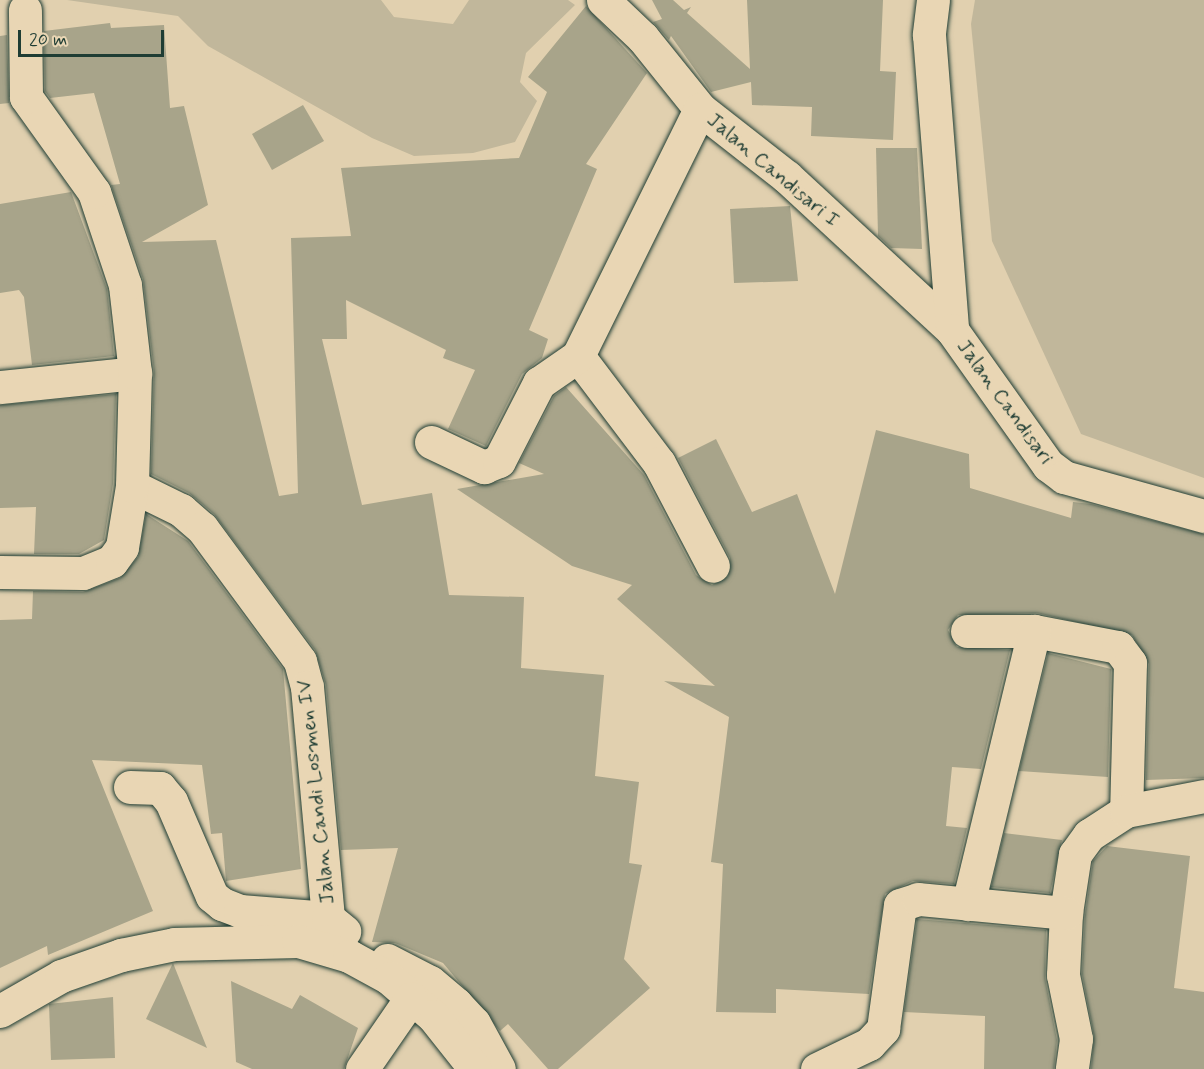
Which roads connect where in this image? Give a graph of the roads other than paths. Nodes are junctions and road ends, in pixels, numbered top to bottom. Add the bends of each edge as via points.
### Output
1 (603, 0) edge
2 (933, 0) edge
3 (26, 10) dead end
4 (700, 110) junction
5 (952, 330) junction
6 (578, 356) junction
7 (135, 373) junction
8 (0, 387) edge
9 (431, 442) dead end
10 (132, 486) junction
11 (1204, 516) edge
12 (713, 566) dead end
13 (0, 572) edge
14 (968, 631) dead end
15 (1034, 631) junction
16 (130, 787) dead end
17 (1204, 796) edge
18 (1125, 811) junction
19 (968, 904) junction
20 (1066, 913) junction
21 (328, 918) junction
22 (411, 998) junction
23 (0, 1011) edge
24 (362, 1069) edge
25 (475, 1069) edge
26 (499, 1069) edge
27 (817, 1069) edge
28 (1072, 1069) edge

1 - 4 street, Jalan Candisari I via 643,38
2 - 5 street, Jalan Candisari via 929,35
3 - 7 street via 26,97 94,192 125,285
4 - 5 street, Jalan Candisari I via 787,177
4 - 6 street
5 - 11 street, Jalan Candisari via 1048,465 1064,477
6 - 9 street via 543,378 492,465 484,467
6 - 12 street via 659,463
7 - 8 street
7 - 10 street
10 - 13 street via 122,547 101,568 83,573
10 - 21 street, Jalan Candi Losmen IV via 181,510 202,528 300,661 307,687
14 - 15 street
15 - 18 street via 1118,647 1127,653 1132,695
15 - 19 street
16 - 21 street, Jalan Candi Losmen IV via 160,788 171,801 212,896 222,904 240,911
17 - 18 street
18 - 20 street via 1089,835 1075,854
19 - 20 street
19 - 27 street via 918,899 900,905 883,1029 869,1044
20 - 28 street via 1063,975 1076,1039
21 - 26 street, Jalan Candi Losmen IV via 456,1004 474,1023
22 - 23 street via 389,978 349,956 298,941 256,938 174,944 121,955 61,976
22 - 24 street
22 - 25 street via 434,1016

